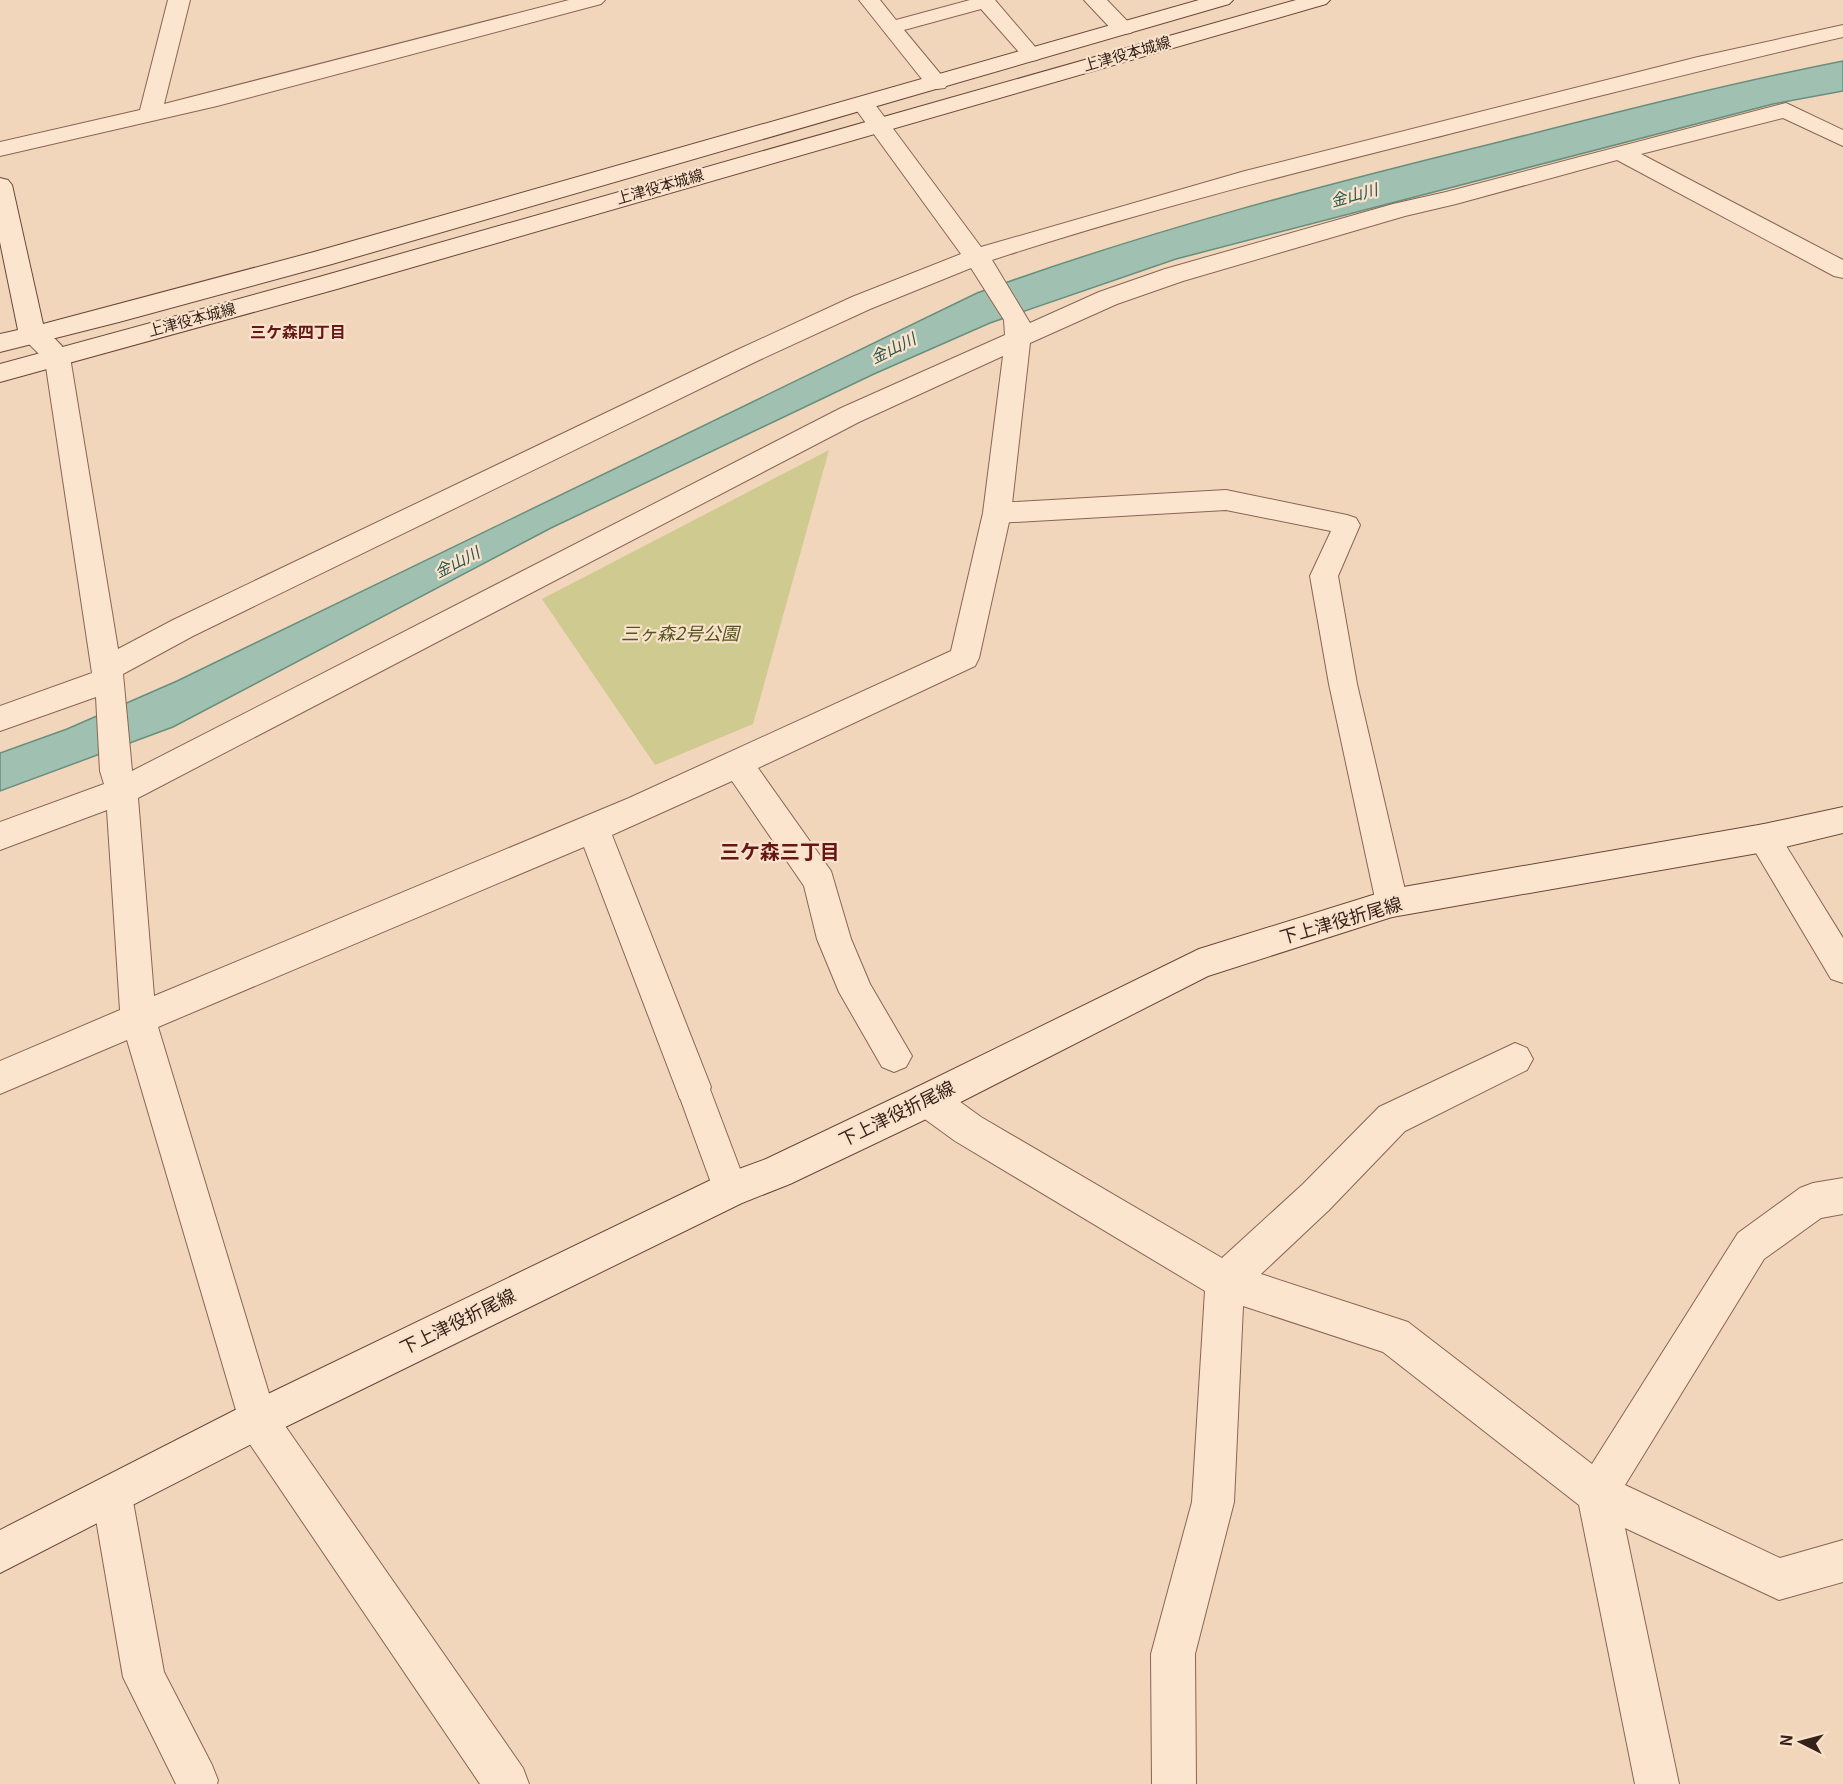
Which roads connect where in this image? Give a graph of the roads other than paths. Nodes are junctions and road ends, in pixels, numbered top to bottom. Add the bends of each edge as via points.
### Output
1 (179, 0) edge
2 (869, 0) edge
3 (1095, 0) edge
4 (1222, 0) edge
5 (1319, 0) edge
6 (584, 1) edge
7 (985, 1) edge
8 (892, 27) junction
9 (1123, 28) junction
10 (1843, 31) edge
11 (1032, 55) junction
12 (937, 83) junction
13 (863, 104) junction
14 (151, 113) junction
15 (879, 125) junction
16 (1843, 139) edge
17 (0, 149) edge
18 (1620, 152) junction
19 (0, 185) edge
20 (983, 267) junction
21 (1843, 270) edge
22 (1017, 329) junction
23 (32, 334) junction
24 (0, 343) edge
25 (57, 357) junction
26 (0, 373) edge
27 (997, 513) junction
28 (108, 682) junction
29 (0, 719) edge
30 (738, 764) junction
31 (119, 781) junction
32 (1843, 820) edge
33 (593, 828) junction
34 (0, 836) edge
35 (1764, 838) junction
36 (1392, 903) junction
37 (1843, 968) edge
38 (138, 1017) junction
39 (894, 1056) dead end
40 (1515, 1059) dead end
41 (0, 1078) edge
42 (693, 1087) joint
43 (927, 1100) junction
44 (730, 1190) junction
45 (1843, 1196) edge
46 (1225, 1281) junction
47 (256, 1420) junction
48 (1597, 1492) junction
49 (112, 1496) junction
50 (0, 1552) edge
51 (1843, 1561) edge
52 (197, 1780) dead end
53 (507, 1784) edge
54 (1174, 1784) edge
55 (1657, 1784) edge

1 - 14 street
2 - 8 lane
3 - 9 street
4 - 9 street, 上津役本城線
5 - 15 street, 上津役本城線
6 - 14 street
7 - 8 lane
7 - 11 lane
8 - 12 lane
9 - 11 street, 上津役本城線
10 - 20 street via 1286,168 1047,234
11 - 12 street, 上津役本城線
12 - 13 street, 上津役本城線
13 - 15 street
13 - 23 street, 上津役本城線 via 119,314
14 - 17 street
15 - 20 street
15 - 25 street, 上津役本城線
16 - 18 street via 1786,110
18 - 21 street
18 - 22 street via 1401,209 1174,275
19 - 23 street
20 - 22 street
20 - 28 street via 861,303 746,356 183,628
22 - 27 street
22 - 31 street
23 - 24 street, 上津役本城線
23 - 25 street
25 - 26 street, 上津役本城線
25 - 28 street
27 - 30 street via 964,658
27 - 36 lane via 1226,500 1347,525 1324,576 1343,684
28 - 29 street
28 - 31 street
30 - 33 street
30 - 39 street via 819,881 834,939 856,992
31 - 34 street
31 - 38 street
32 - 35 street, 下上津役折尾線
33 - 38 street
33 - 42 street
35 - 36 street, 下上津役折尾線
35 - 37 street
36 - 43 street, 下上津役折尾線 via 1199,964
38 - 41 street
38 - 47 street
40 - 46 street via 1392,1119 1316,1197
42 - 44 lane
43 - 44 street, 下上津役折尾線 via 777,1172
43 - 46 street via 968,1129
44 - 47 street, 下上津役折尾線
45 - 48 street via 1814,1201 1750,1246
46 - 48 street via 1394,1336
46 - 54 street via 1213,1502 1173,1654
47 - 49 street, 下上津役折尾線
47 - 53 street
48 - 51 street via 1779,1580
48 - 55 street
49 - 50 street, 下上津役折尾線
49 - 52 lane via 144,1677

